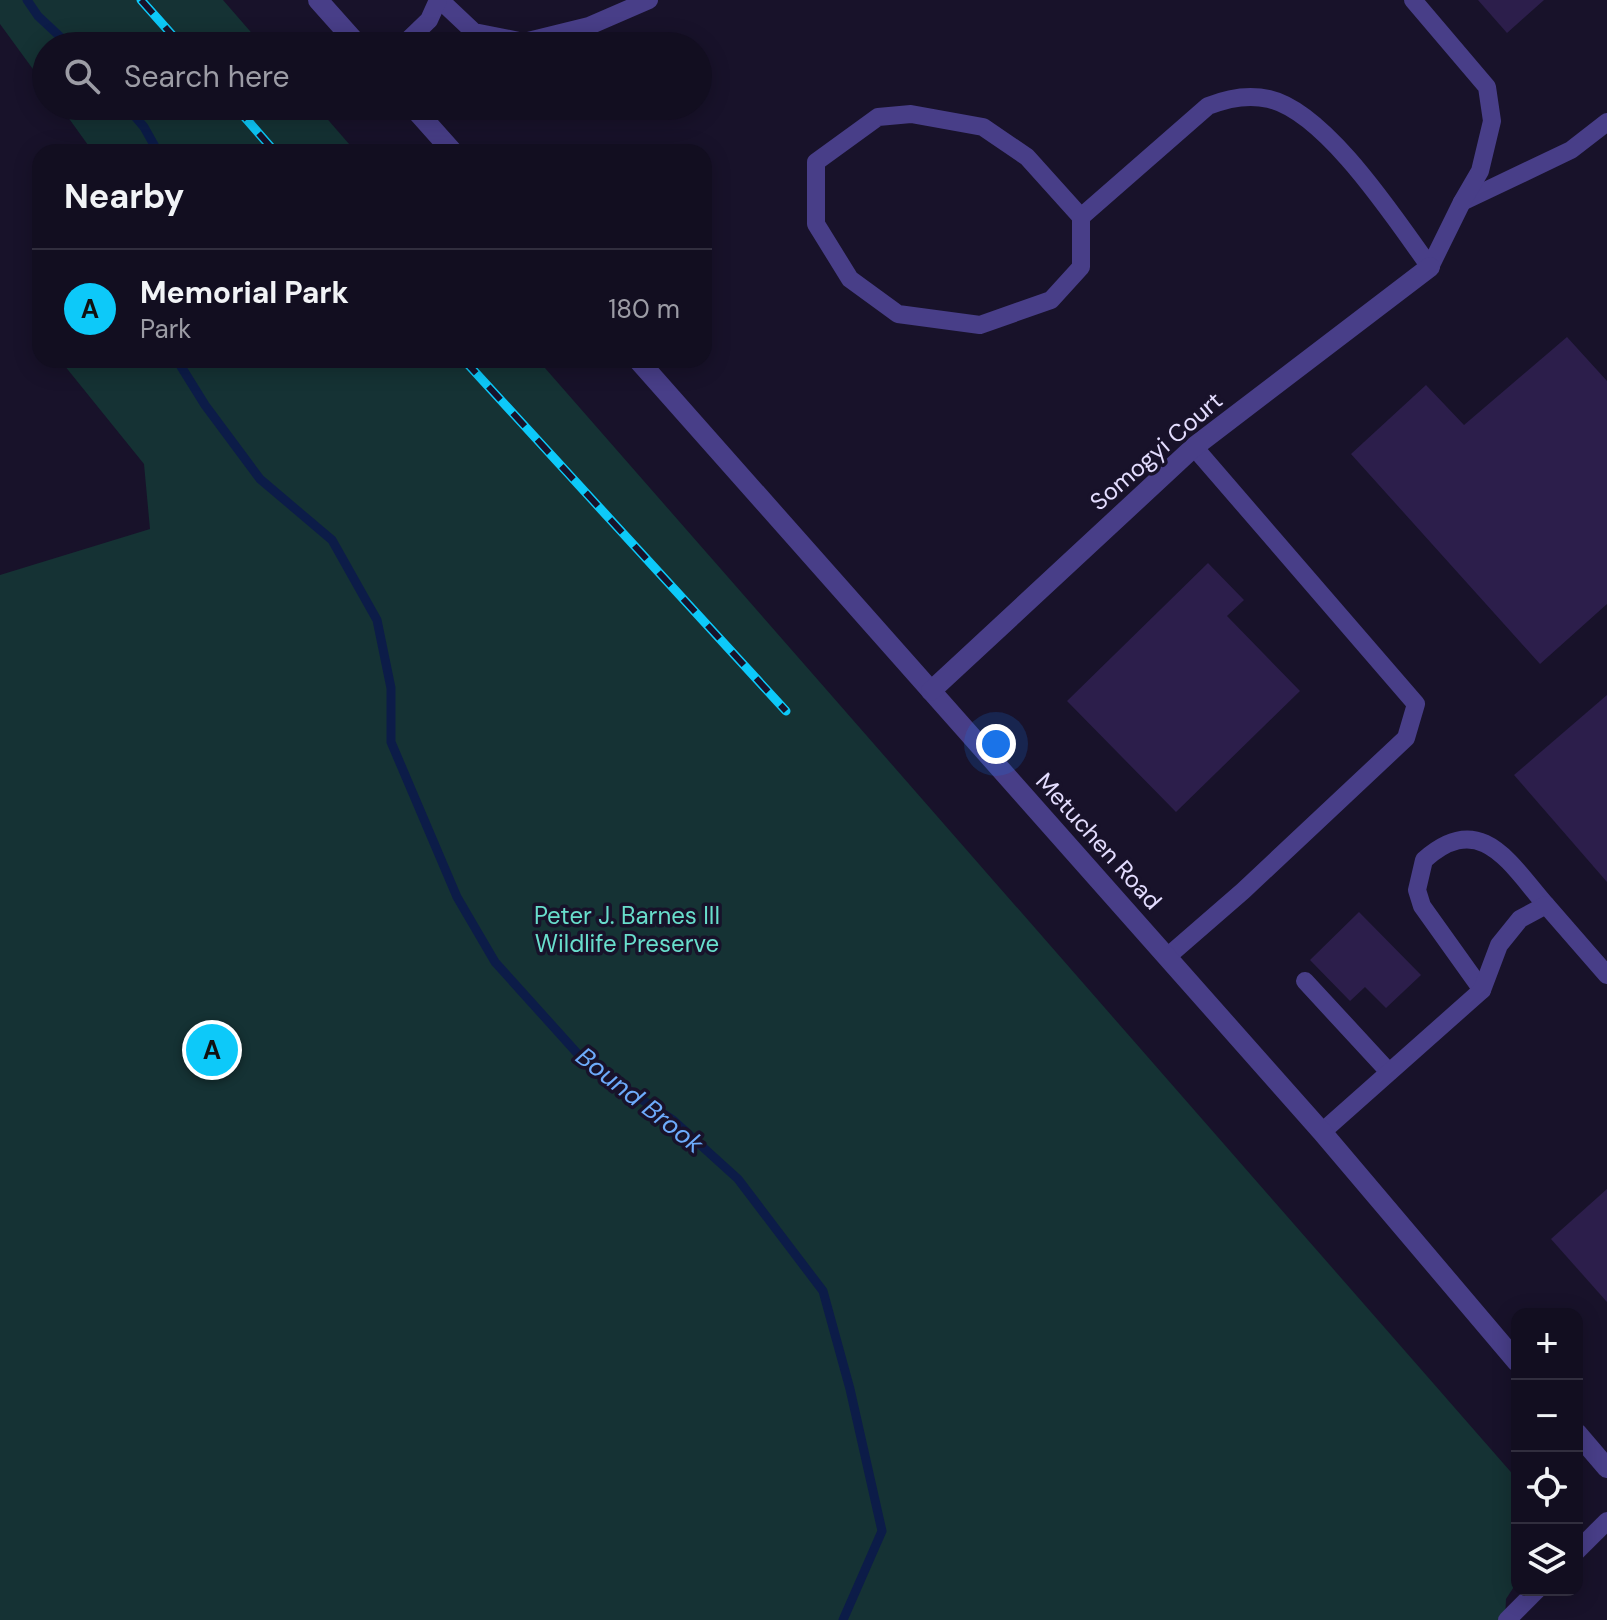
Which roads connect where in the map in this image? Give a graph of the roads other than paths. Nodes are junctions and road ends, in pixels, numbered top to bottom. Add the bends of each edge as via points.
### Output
1 (318, 0) edge
2 (439, 0) edge
3 (649, 0) edge
4 (1413, 0) edge
5 (347, 32) edge
6 (417, 32) edge
7 (474, 32) edge
8 (565, 32) edge
9 (424, 120) edge
10 (1607, 122) edge
11 (446, 144) edge
12 (1462, 202) junction
13 (1081, 217) junction
14 (1430, 267) junction
15 (645, 368) edge
16 (1194, 447) junction
17 (931, 691) junction
18 (1546, 905) junction
19 (1167, 957) junction
20 (1607, 975) edge
21 (1305, 981) dead end
22 (1482, 990) junction
23 (1389, 1072) junction
24 (1322, 1132) junction
25 (1511, 1355) edge
26 (1583, 1440) edge
27 (1607, 1468) edge
28 (1607, 1521) edge
29 (1583, 1545) edge
30 (1531, 1596) edge
31 (1507, 1620) edge

1 - 5 street
2 - 6 lane
2 - 7 lane
3 - 8 lane
4 - 12 lane via 1487,87 1492,121 1480,171
9 - 11 street
10 - 12 lane via 1571,150
12 - 14 lane
13 - 13 lane via 1027,157 983,127 911,114 878,117 816,162 816,224 850,279 898,314 980,325 1051,300 1081,267
13 - 14 lane via 1208,106 1224,99 1270,99 1319,129 1376,192
14 - 16 street, Somogyi Court
15 - 17 street, Metuchen Road
16 - 17 street, Somogyi Court
16 - 19 lane via 1416,704 1406,738
17 - 19 street, Metuchen Road
18 - 20 lane
18 - 22 lane via 1520,919 1499,945
18 - 22 lane via 1493,846 1480,840 1451,842 1424,860 1417,890 1422,906
19 - 24 street, Metuchen Road
21 - 23 lane
22 - 23 lane
23 - 24 lane
24 - 25 street, Metuchen Road
26 - 27 street
28 - 29 lane
30 - 31 lane

